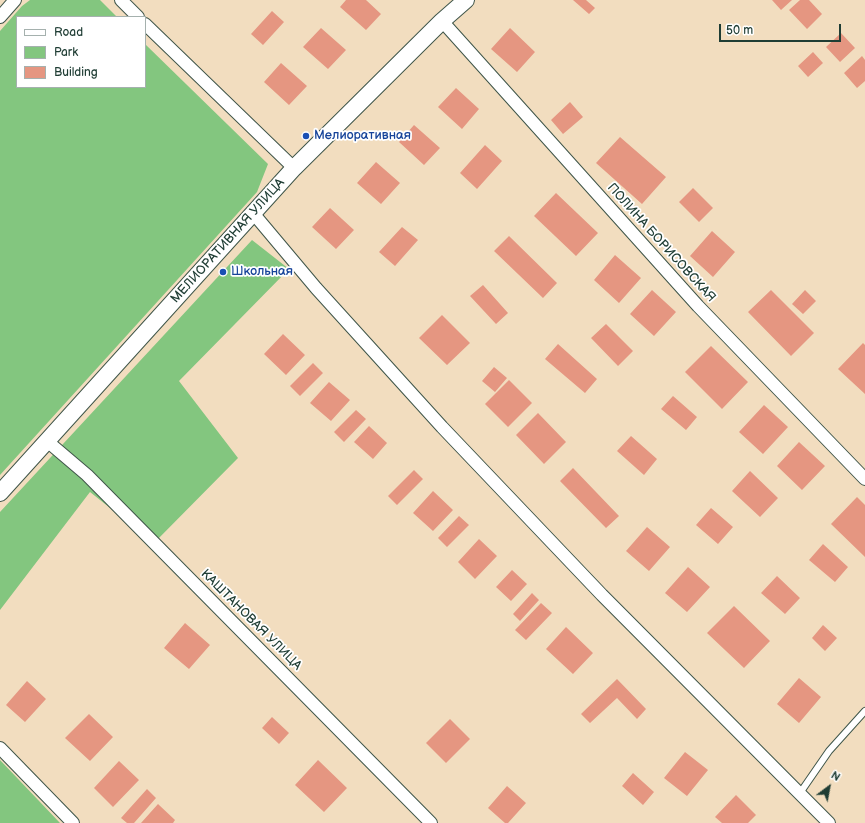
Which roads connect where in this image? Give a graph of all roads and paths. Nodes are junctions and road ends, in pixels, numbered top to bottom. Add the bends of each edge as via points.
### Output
1 (15, 0) edge
2 (121, 0) edge
3 (466, 0) edge
4 (137, 16) edge
5 (0, 17) edge
6 (442, 21) junction
7 (146, 25) edge
8 (294, 168) junction
9 (253, 213) junction
10 (47, 441) junction
11 (865, 479) edge
12 (0, 493) edge
13 (865, 711) edge
14 (0, 748) edge
15 (800, 793) junction
16 (72, 823) edge
17 (431, 823) edge
18 (829, 823) edge

1 - 5 street
2 - 4 street
3 - 6 street, МЕЛИОРАТИВНАЯ УЛИЦА
6 - 8 street, МЕЛИОРАТИВНАЯ УЛИЦА
6 - 11 street, ПОЛИНА БОРИСОВСКАЯ via 698,306
7 - 8 street
8 - 9 street, МЕЛИОРАТИВНАЯ УЛИЦА
9 - 10 street, МЕЛИОРАТИВНАЯ УЛИЦА
9 - 15 street via 316,288 442,427 602,595
10 - 12 street, МЕЛИОРАТИВНАЯ УЛИЦА
10 - 17 street, КАШТАНОВАЯ УЛИЦА via 87,475
13 - 15 lane via 829,750
14 - 16 street
15 - 18 street

